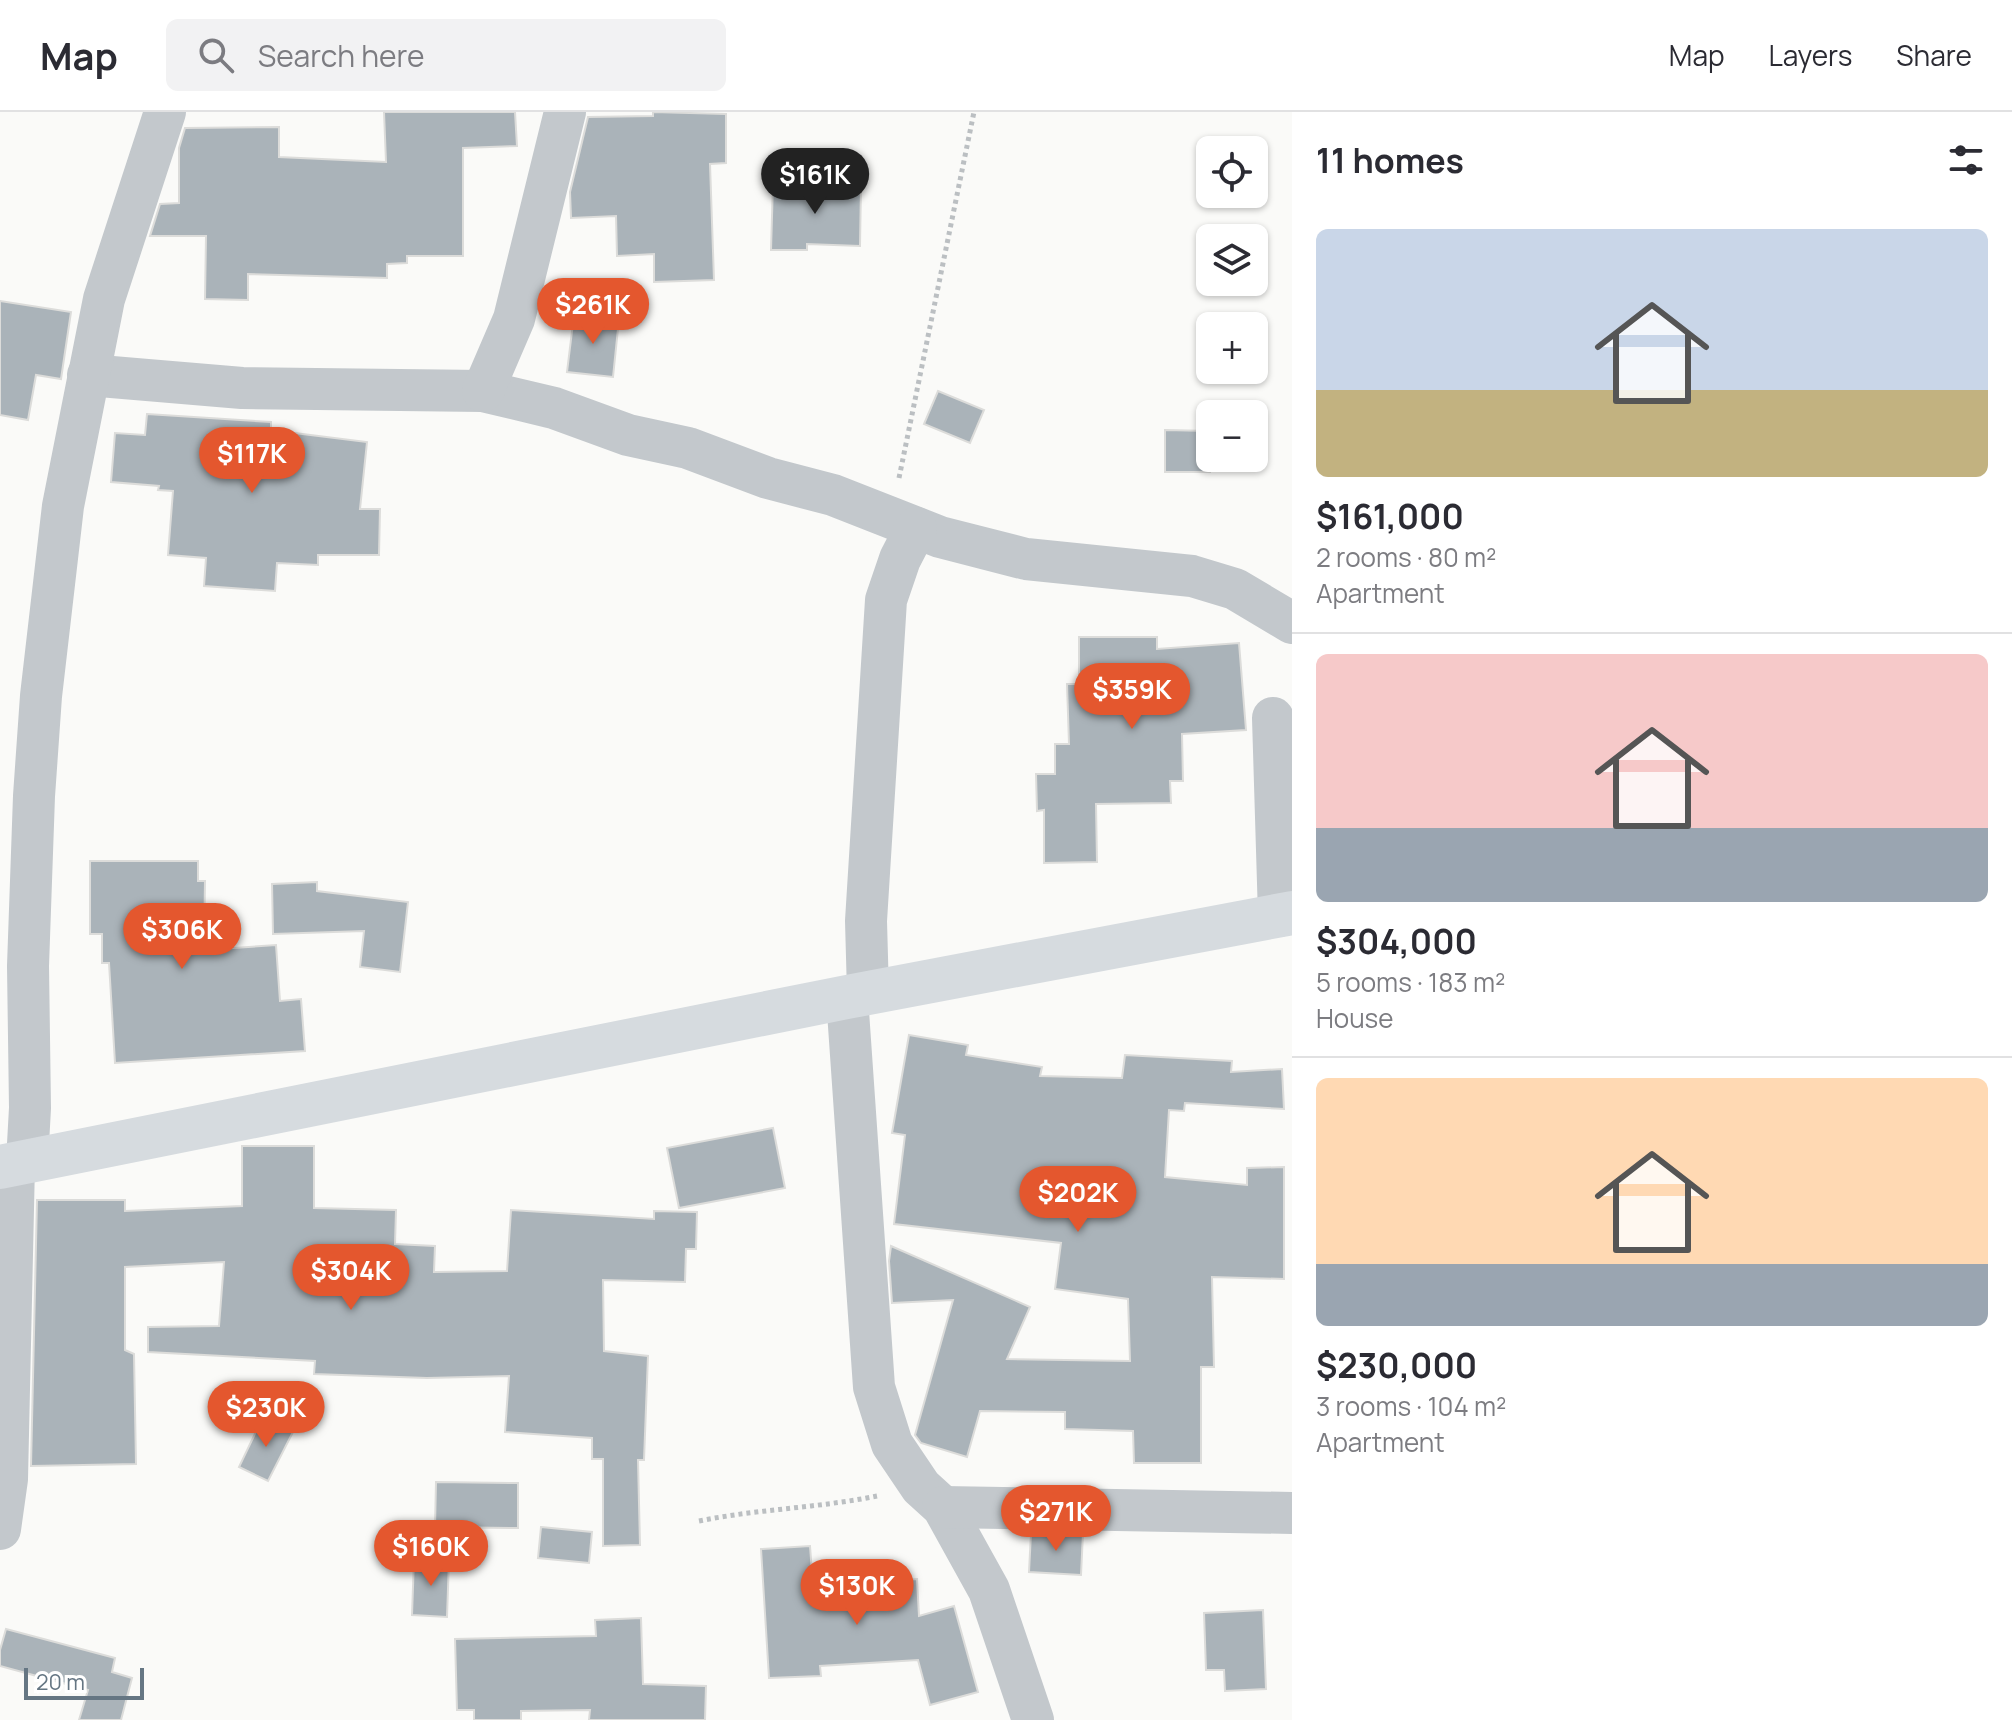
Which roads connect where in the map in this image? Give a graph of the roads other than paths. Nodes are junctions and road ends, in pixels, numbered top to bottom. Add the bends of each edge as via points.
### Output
1 (165, 112) edge
2 (565, 112) edge
3 (88, 375) junction
4 (483, 391) junction
5 (903, 523) junction
6 (1292, 623) edge
7 (1273, 718) dead end
8 (17, 794) edge
9 (1286, 915) edge
10 (857, 995) junction
11 (14, 1164) edge
12 (932, 1497) junction
13 (1292, 1513) edge
14 (0, 1529) edge
15 (1033, 1720) edge

1 - 3 street via 104,299
2 - 4 street via 514,319
3 - 4 street via 242,388
3 - 8 street via 63,506 41,696
4 - 5 street via 688,448
5 - 6 street via 1026,559 1192,576 1235,589
5 - 10 street via 900,559 886,600
7 - 9 street
8 - 11 street via 30,1108
9 - 10 street
10 - 11 street
10 - 12 street via 874,1387 892,1444
11 - 14 street via 7,1479
12 - 13 street
12 - 15 street via 989,1590

